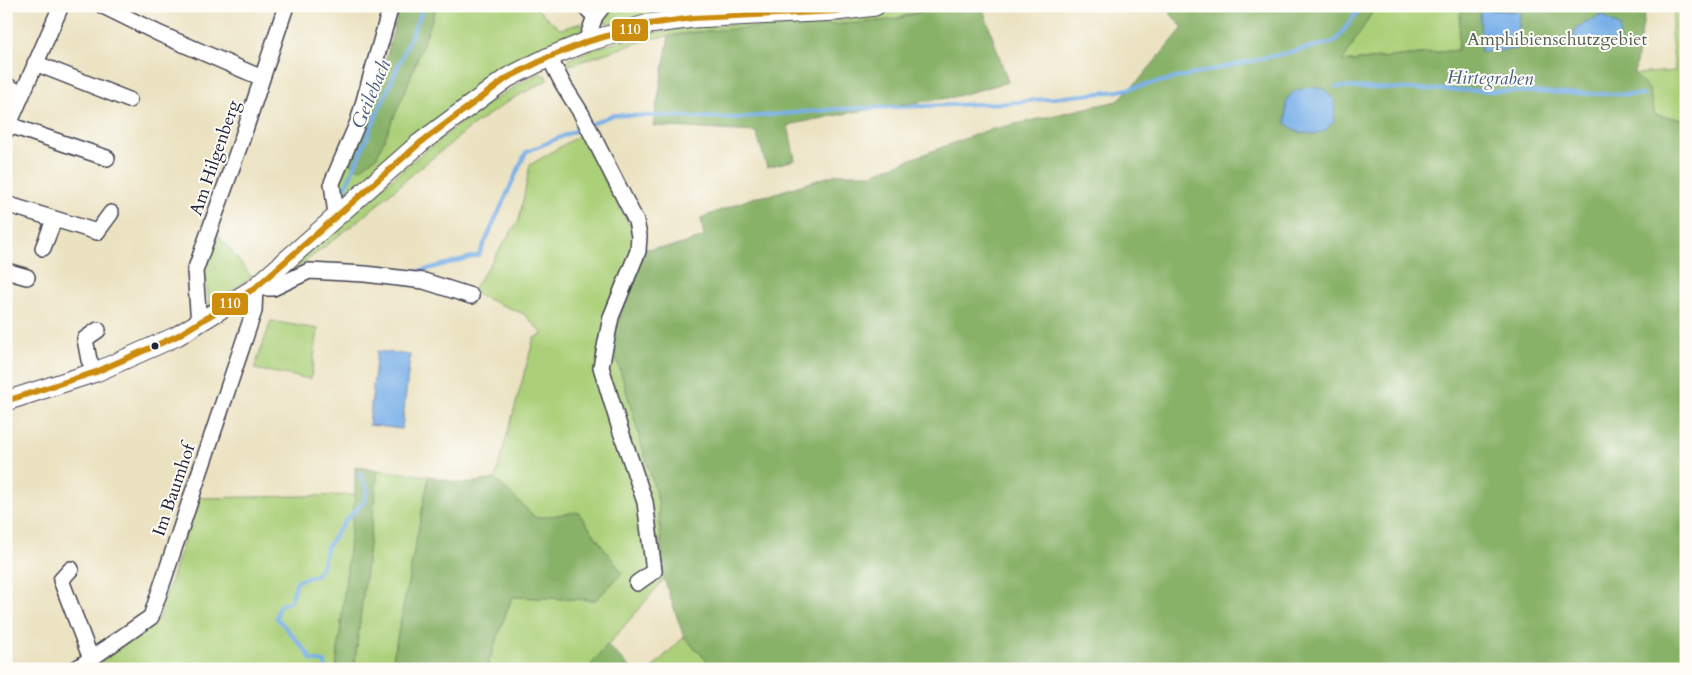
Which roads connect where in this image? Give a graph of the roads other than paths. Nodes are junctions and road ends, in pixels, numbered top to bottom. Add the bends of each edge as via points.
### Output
1 (61, 6) edge
2 (103, 6) edge
3 (286, 6) edge
4 (391, 6) edge
5 (584, 6) edge
6 (875, 6) edge
7 (599, 11) edge
8 (586, 42) junction
9 (549, 56) junction
10 (36, 63) junction
11 (262, 78) junction
12 (6, 85) edge
13 (22, 94) junction
14 (129, 100) dead end
15 (8, 128) edge
16 (107, 158) dead end
17 (6, 204) edge
18 (111, 213) dead end
19 (336, 215) junction
20 (54, 220) junction
21 (43, 248) dead end
22 (6, 271) edge
23 (26, 277) dead end
24 (256, 288) junction
25 (471, 296) dead end
26 (199, 324) junction
27 (98, 330) dead end
28 (96, 372) junction
29 (6, 401) edge
30 (71, 569) dead end
31 (637, 584) dead end
32 (90, 659) junction
33 (76, 669) edge

1 - 10 street
2 - 11 street
3 - 11 street, Am Hilgenberg
4 - 19 street via 358,122 332,183
5 - 7 street
6 - 8 main road via 836,12 693,18 649,24
7 - 8 street
8 - 9 main road
9 - 19 main road via 508,78 420,143
9 - 31 street via 641,220 638,251 611,318 601,367 645,502 654,571
10 - 13 street
10 - 14 street
11 - 26 street, Am Hilgenberg via 195,271
12 - 13 street
13 - 15 street
15 - 16 street
17 - 20 street
18 - 20 street via 97,232
19 - 24 main road
20 - 21 street
22 - 23 street
24 - 25 street via 274,288 309,272 365,274 424,281
24 - 26 main road
24 - 32 street, Im Baumhof via 254,311 151,617
26 - 28 main road
27 - 28 street via 85,339 89,360
28 - 29 main road
30 - 32 street via 61,580
32 - 33 street, Im Baumhof

